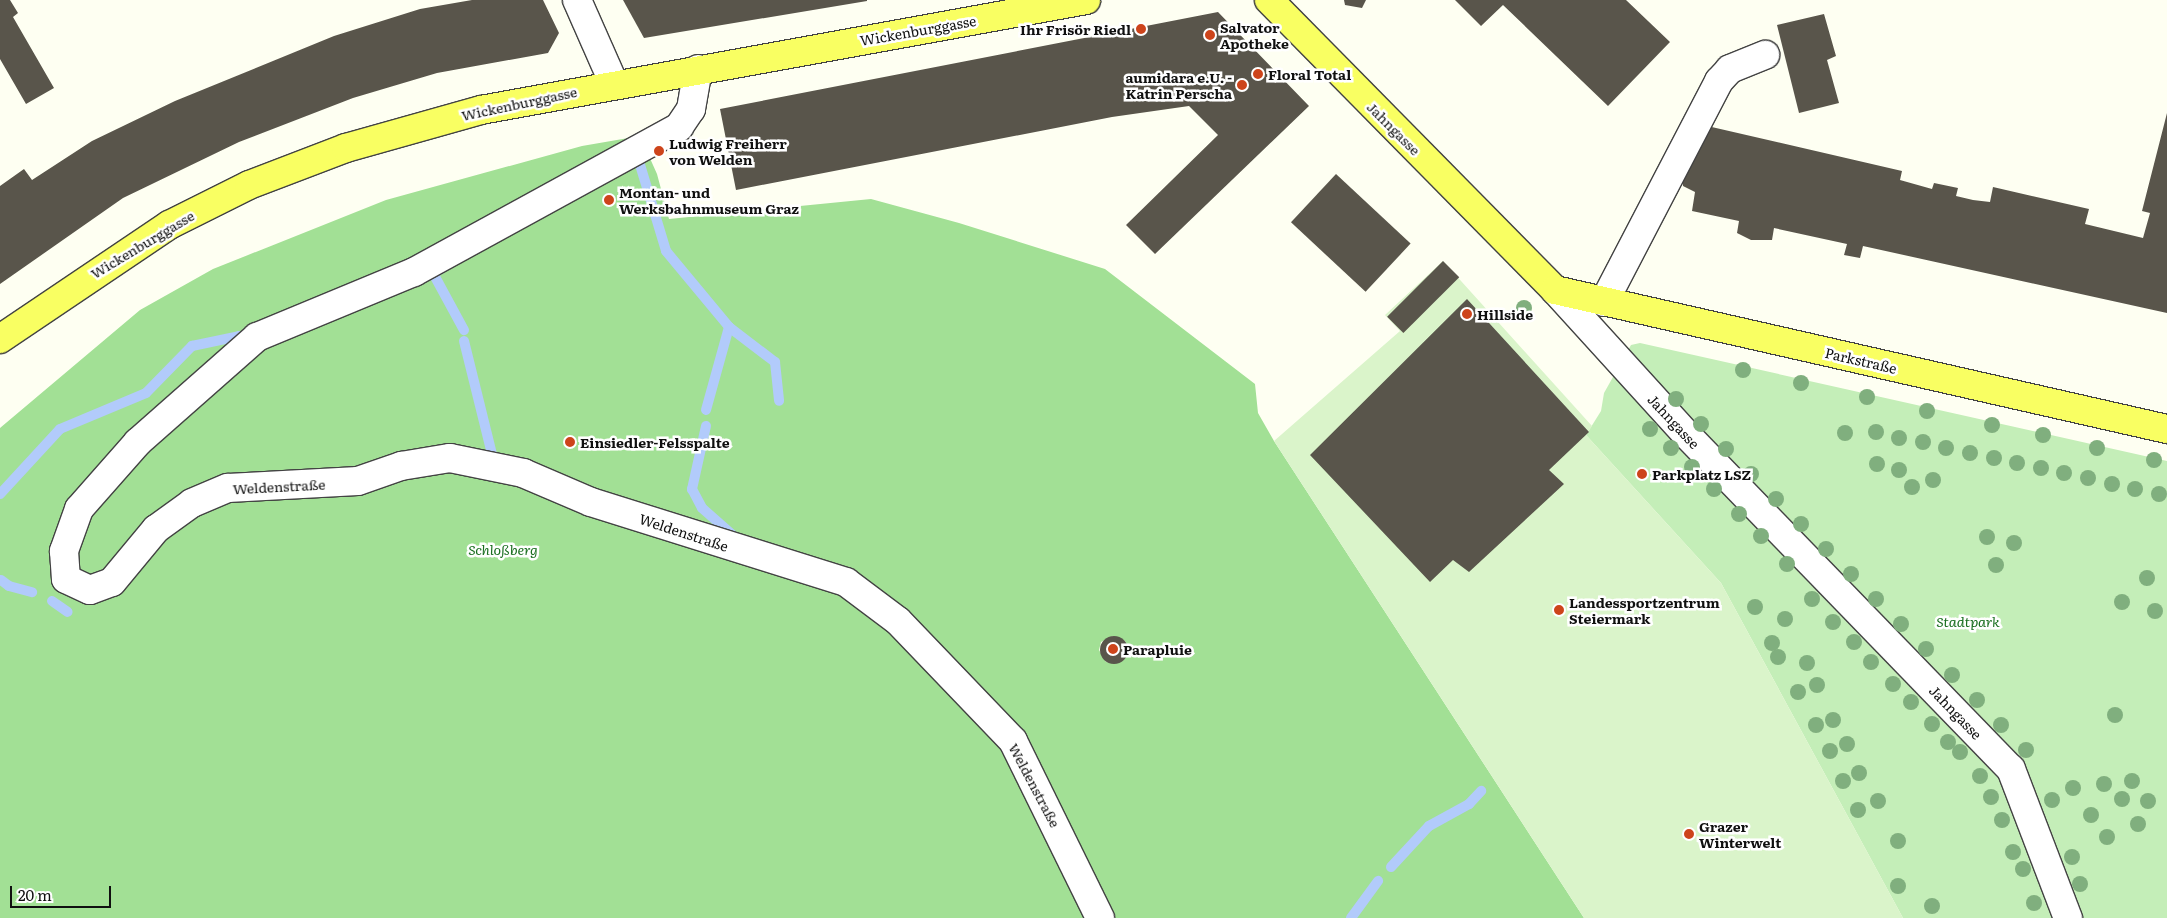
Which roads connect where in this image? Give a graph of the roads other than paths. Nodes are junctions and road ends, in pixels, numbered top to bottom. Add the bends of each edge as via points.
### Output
1 (577, 0) edge
2 (1086, 0) edge
3 (1269, 0) edge
4 (1765, 55) dead end
5 (698, 69) junction
6 (614, 84) junction
7 (1555, 290) junction
8 (1604, 302) junction
9 (0, 339) edge
10 (2167, 429) edge
11 (1100, 918) edge
12 (2068, 918) edge

1 - 6 street
2 - 5 main road, Wickenburggasse
3 - 7 main road, Jahngasse
4 - 8 street via 1730,69 1719,81
5 - 6 main road, Wickenburggasse
5 - 11 street, Weldenstraße via 692,109 679,128 414,272 257,337 138,442 79,509 64,551 66,579 90,590 112,582 156,529 192,503 228,488 358,481 401,466 450,458 523,473 591,502 846,582 898,621 1013,741
6 - 9 main road, Wickenburggasse via 481,110 346,148 249,185 169,225
7 - 8 main road, Parkstraße
7 - 12 street, Jahngasse via 1687,436 2010,769
8 - 10 main road, Parkstraße

